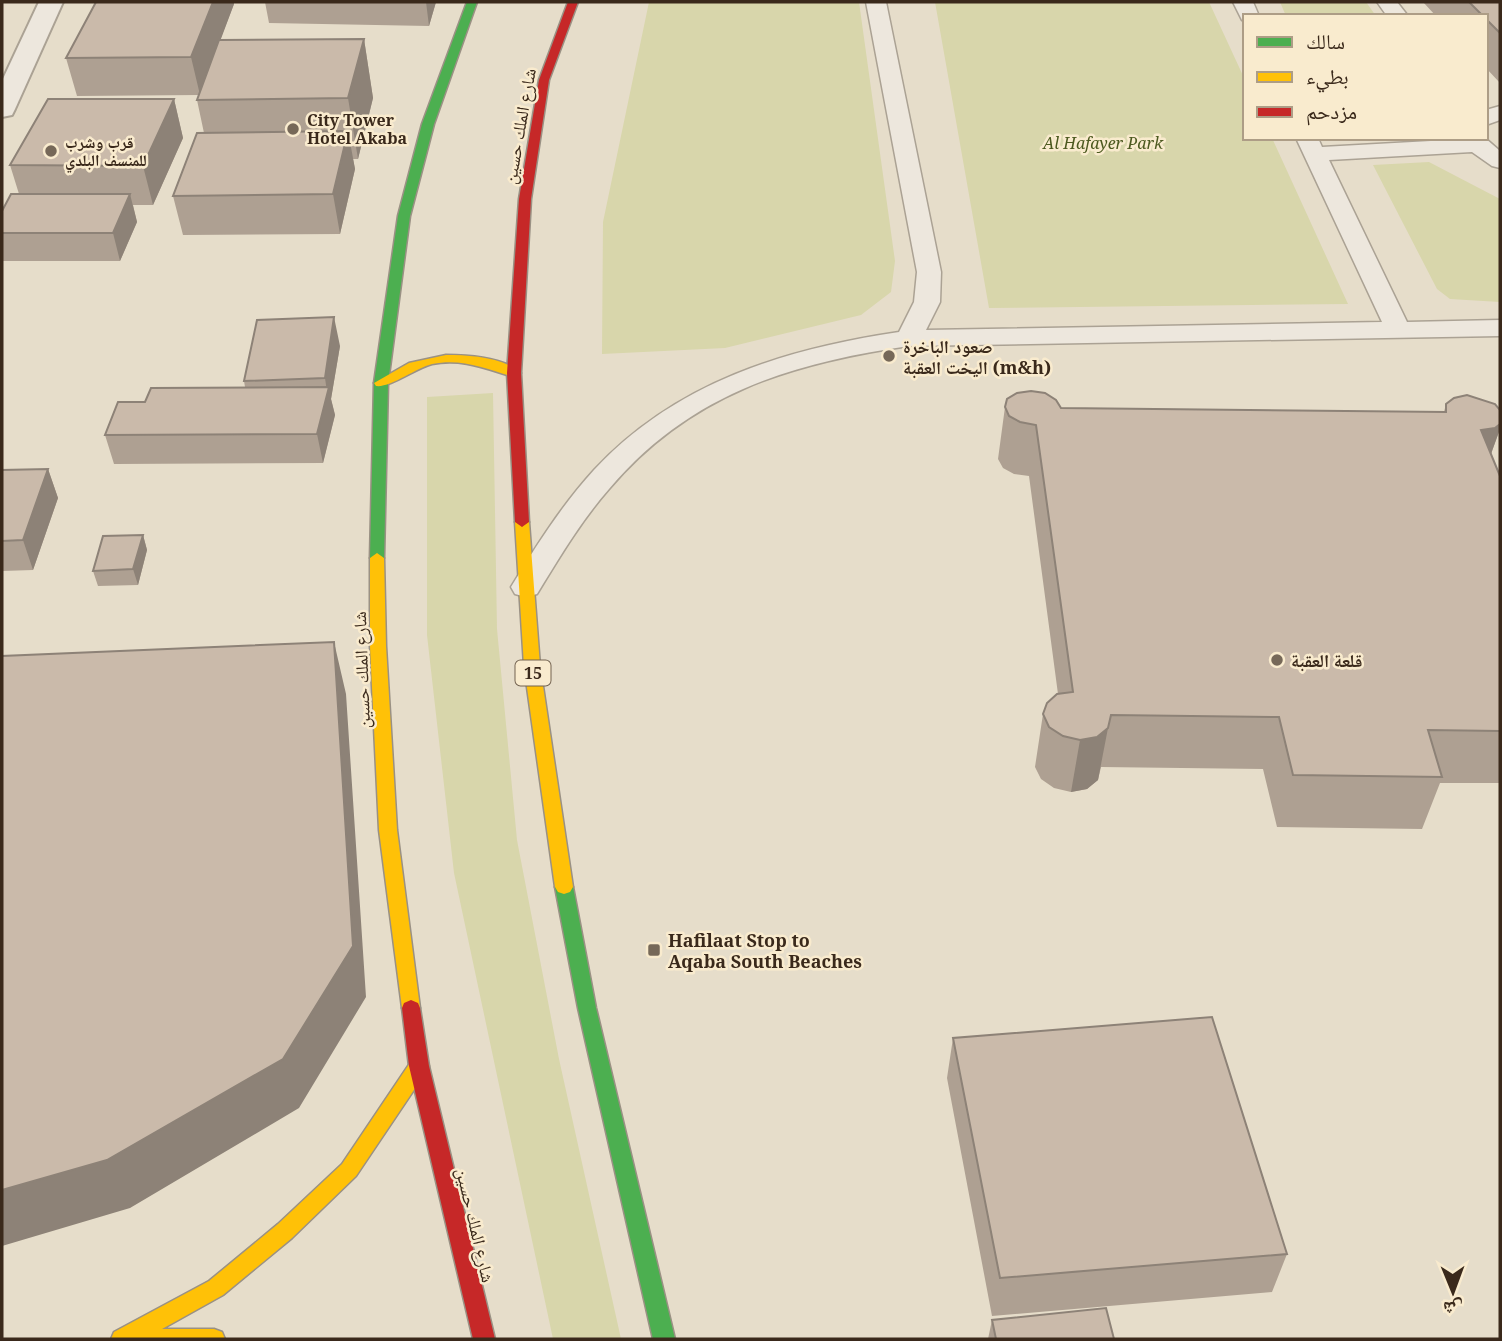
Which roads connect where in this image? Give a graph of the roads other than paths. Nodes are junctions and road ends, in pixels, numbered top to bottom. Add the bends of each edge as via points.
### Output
1 (51, 2) edge
2 (472, 2) edge
3 (573, 2) edge
4 (876, 2) edge
5 (2, 109) edge
6 (1476, 141) edge
7 (1311, 146) edge
8 (1500, 161) edge
9 (1500, 328) edge
10 (1398, 329) junction
11 (908, 338) junction
12 (514, 373) junction
13 (382, 383) junction
14 (526, 587) junction
15 (419, 1066) junction
16 (122, 1339) edge
17 (147, 1339) edge
18 (215, 1339) edge
19 (484, 1339) edge
20 (664, 1339) edge

1 - 5 street
2 - 13 main road, شارع الملك حسين via 428,124 404,216
3 - 12 main road, شارع الملك حسين / 15 via 544,80 525,199
4 - 11 lane via 929,272 927,302
6 - 7 lane
6 - 8 lane
7 - 10 lane
9 - 10 lane
10 - 11 lane
11 - 14 lane via 797,357 763,368 688,406 601,480
12 - 13 main road via 493,362 437,359 408,366
12 - 14 main road, شارع الملك حسين / 15
13 - 15 main road, شارع الملك حسين via 378,646 388,830
14 - 20 main road, شارع الملك حسين / 15 via 555,836 587,1008
15 - 16 main road via 349,1170 285,1231 216,1288
15 - 19 main road, شارع الملك حسين
17 - 18 main road

